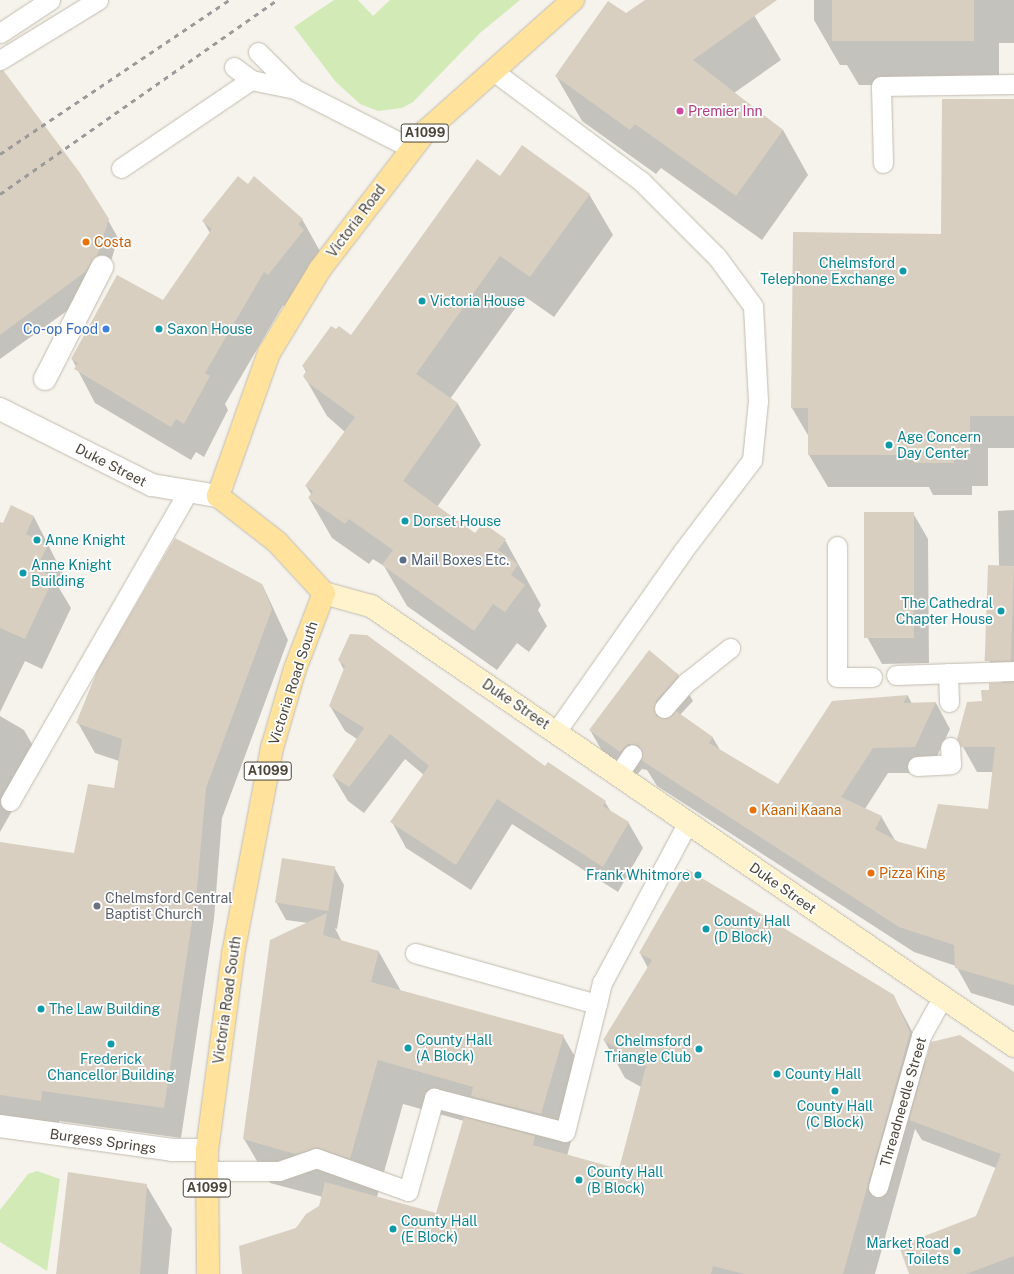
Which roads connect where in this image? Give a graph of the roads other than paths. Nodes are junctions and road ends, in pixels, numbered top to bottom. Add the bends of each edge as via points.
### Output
1 (50, 0) edge
2 (98, 0) edge
3 (573, 0) edge
4 (0, 33) edge
5 (258, 52) dead end
6 (0, 60) edge
7 (234, 67) dead end
8 (492, 70) junction
9 (250, 80) junction
10 (1014, 84) edge
11 (295, 89) junction
12 (411, 148) junction
13 (883, 163) dead end
14 (121, 168) dead end
15 (102, 267) dead end
16 (45, 379) dead end
17 (0, 409) edge
18 (188, 491) junction
19 (218, 496) junction
20 (837, 546) dead end
21 (324, 593) junction
22 (730, 648) dead end
23 (1014, 671) edge
24 (948, 673) junction
25 (896, 675) dead end
26 (872, 677) dead end
27 (949, 702) dead end
28 (664, 708) dead end
29 (556, 732) junction
30 (950, 747) dead end
31 (632, 754) dead end
32 (917, 766) dead end
33 (618, 775) junction
34 (10, 802) dead end
35 (688, 822) junction
36 (415, 953) dead end
37 (942, 998) junction
38 (597, 1004) junction
39 (1014, 1046) edge
40 (0, 1126) edge
41 (207, 1160) junction
42 (878, 1187) dead end
43 (208, 1274) edge

1 - 4 lane
2 - 6 lane
3 - 8 main road, Victoria Road / A1099
5 - 11 lane
7 - 9 lane
8 - 12 main road, Victoria Road / A1099
8 - 29 lane via 641,181 717,257 754,306 758,401 752,460 683,551
9 - 11 lane
9 - 14 lane
10 - 13 lane via 881,86
11 - 12 lane
12 - 19 main road, Victoria Road / A1099 via 320,269 269,353
15 - 16 street
17 - 18 street, Duke Street via 152,485
18 - 19 street, Duke Street
18 - 34 lane
19 - 21 main road, Duke Street via 278,542
20 - 26 lane via 837,677
21 - 29 street, Duke Street via 371,606
21 - 41 main road, Victoria Road South / A1099 via 295,669 272,748 233,954
22 - 28 lane via 687,682
23 - 24 lane
24 - 25 lane
24 - 27 lane
29 - 33 street, Duke Street
30 - 32 lane via 951,764
31 - 33 lane
33 - 35 street, Duke Street
35 - 37 street, Duke Street
35 - 38 lane via 602,983
36 - 38 lane
37 - 39 street, Duke Street
37 - 42 lane, Threadneedle Street via 921,1036
38 - 41 lane via 565,1132 434,1098 408,1191 316,1158 279,1171
40 - 41 street, Burgess Springs via 172,1150
41 - 43 main road, Victoria Road South / A1099

